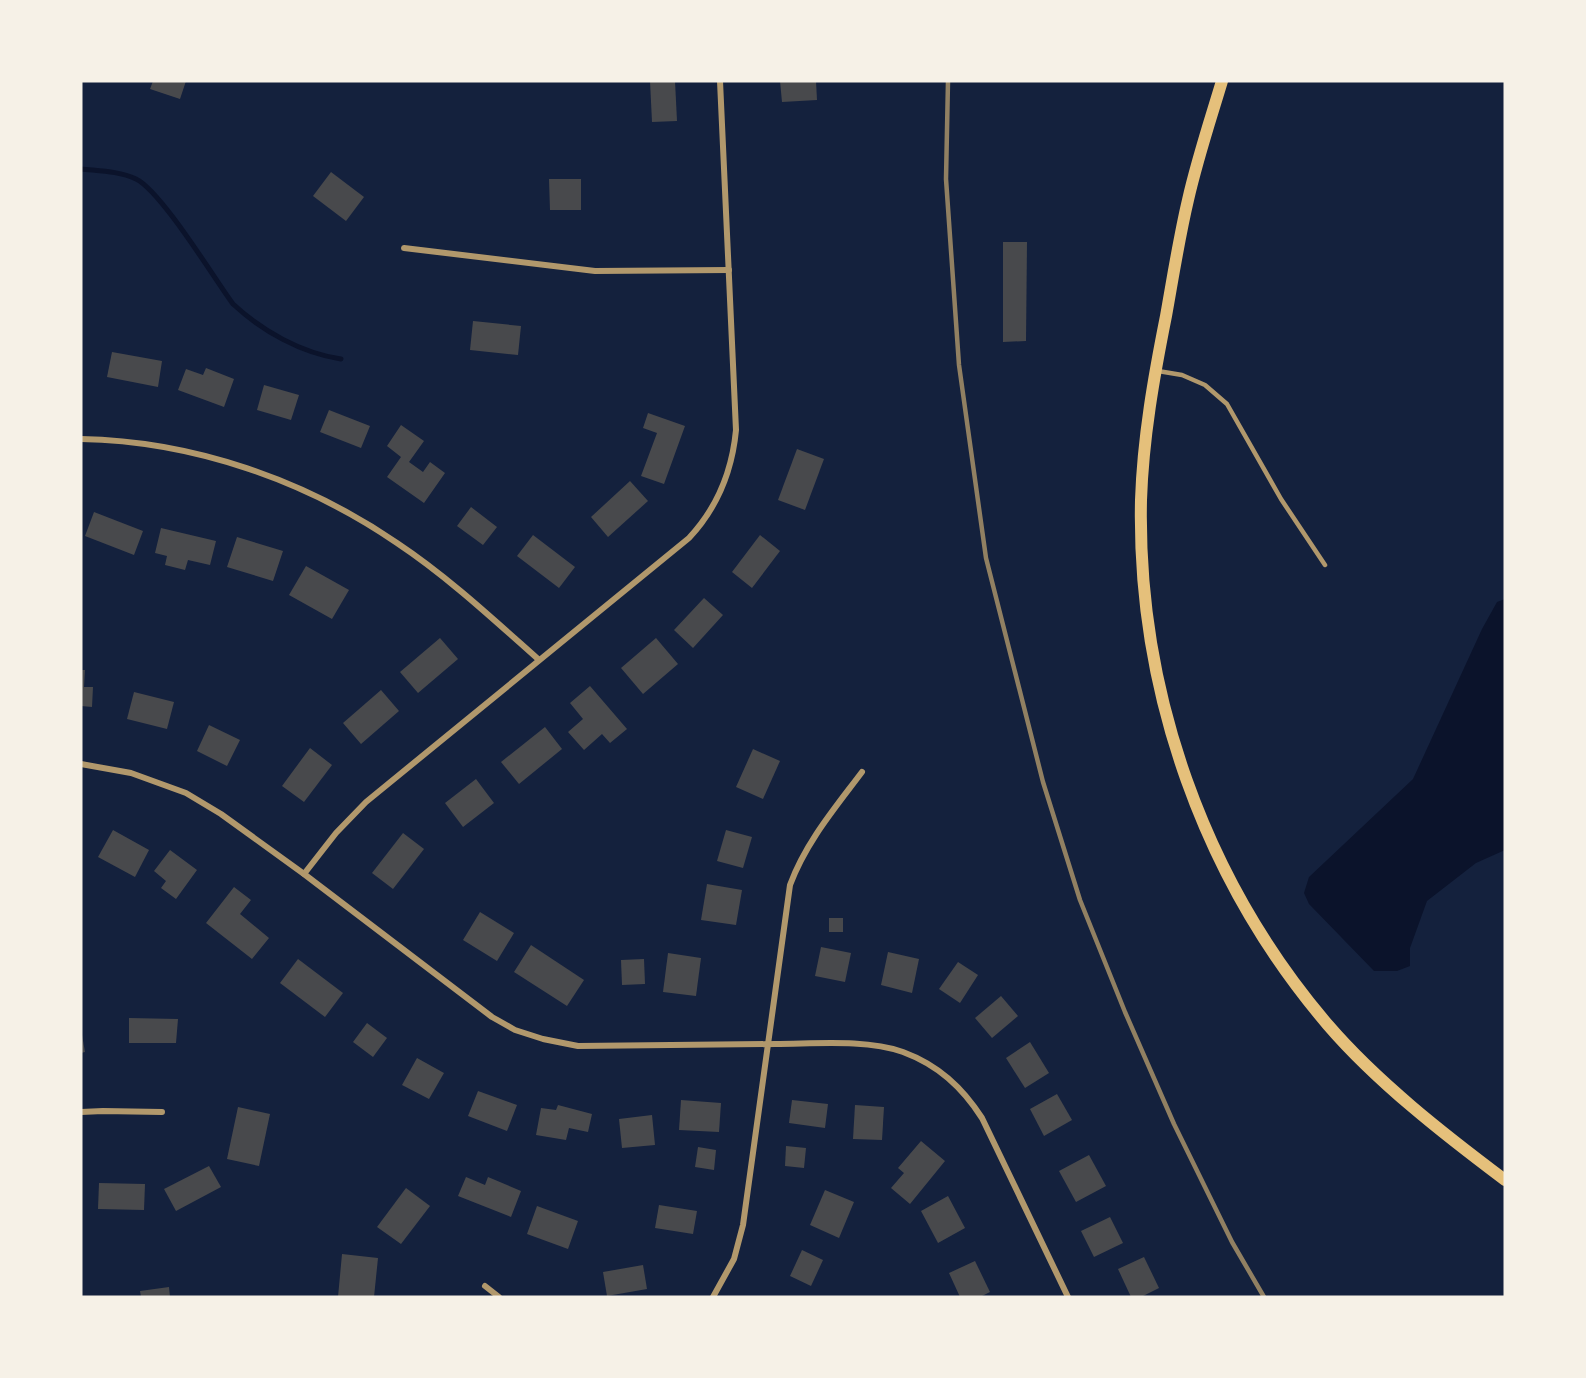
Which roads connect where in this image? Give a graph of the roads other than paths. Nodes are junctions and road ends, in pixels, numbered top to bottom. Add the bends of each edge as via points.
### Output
1 (720, 81) edge
2 (1222, 81) edge
3 (404, 248) dead end
4 (729, 270) junction
5 (1155, 370) junction
6 (81, 439) edge
7 (1325, 565) dead end
8 (538, 659) junction
9 (81, 764) edge
10 (862, 772) dead end
11 (304, 874) junction
12 (769, 1044) junction
13 (81, 1112) edge
14 (162, 1112) dead end
15 (1505, 1180) edge
16 (484, 1286) dead end
17 (499, 1297) edge
18 (713, 1297) edge
19 (1068, 1297) edge

1 - 4 street
2 - 5 main road via 1188,200
3 - 4 street via 595,271
4 - 8 street via 736,430 733,455 717,500 704,522 688,538
5 - 7 lane via 1189,378 1227,404 1281,499
5 - 15 main road via 1141,498 1143,562 1164,709 1198,812 1262,935 1329,1026 1449,1139
6 - 8 street via 141,445 235,464 320,498 416,557
8 - 11 street via 366,802
9 - 11 street via 131,773 186,793
10 - 12 street via 807,847 790,885
11 - 12 street via 471,1003 515,1030 578,1046
12 - 18 street via 743,1225 734,1259
12 - 19 street via 888,1048 921,1060 955,1083 982,1118
13 - 14 street
16 - 17 street

